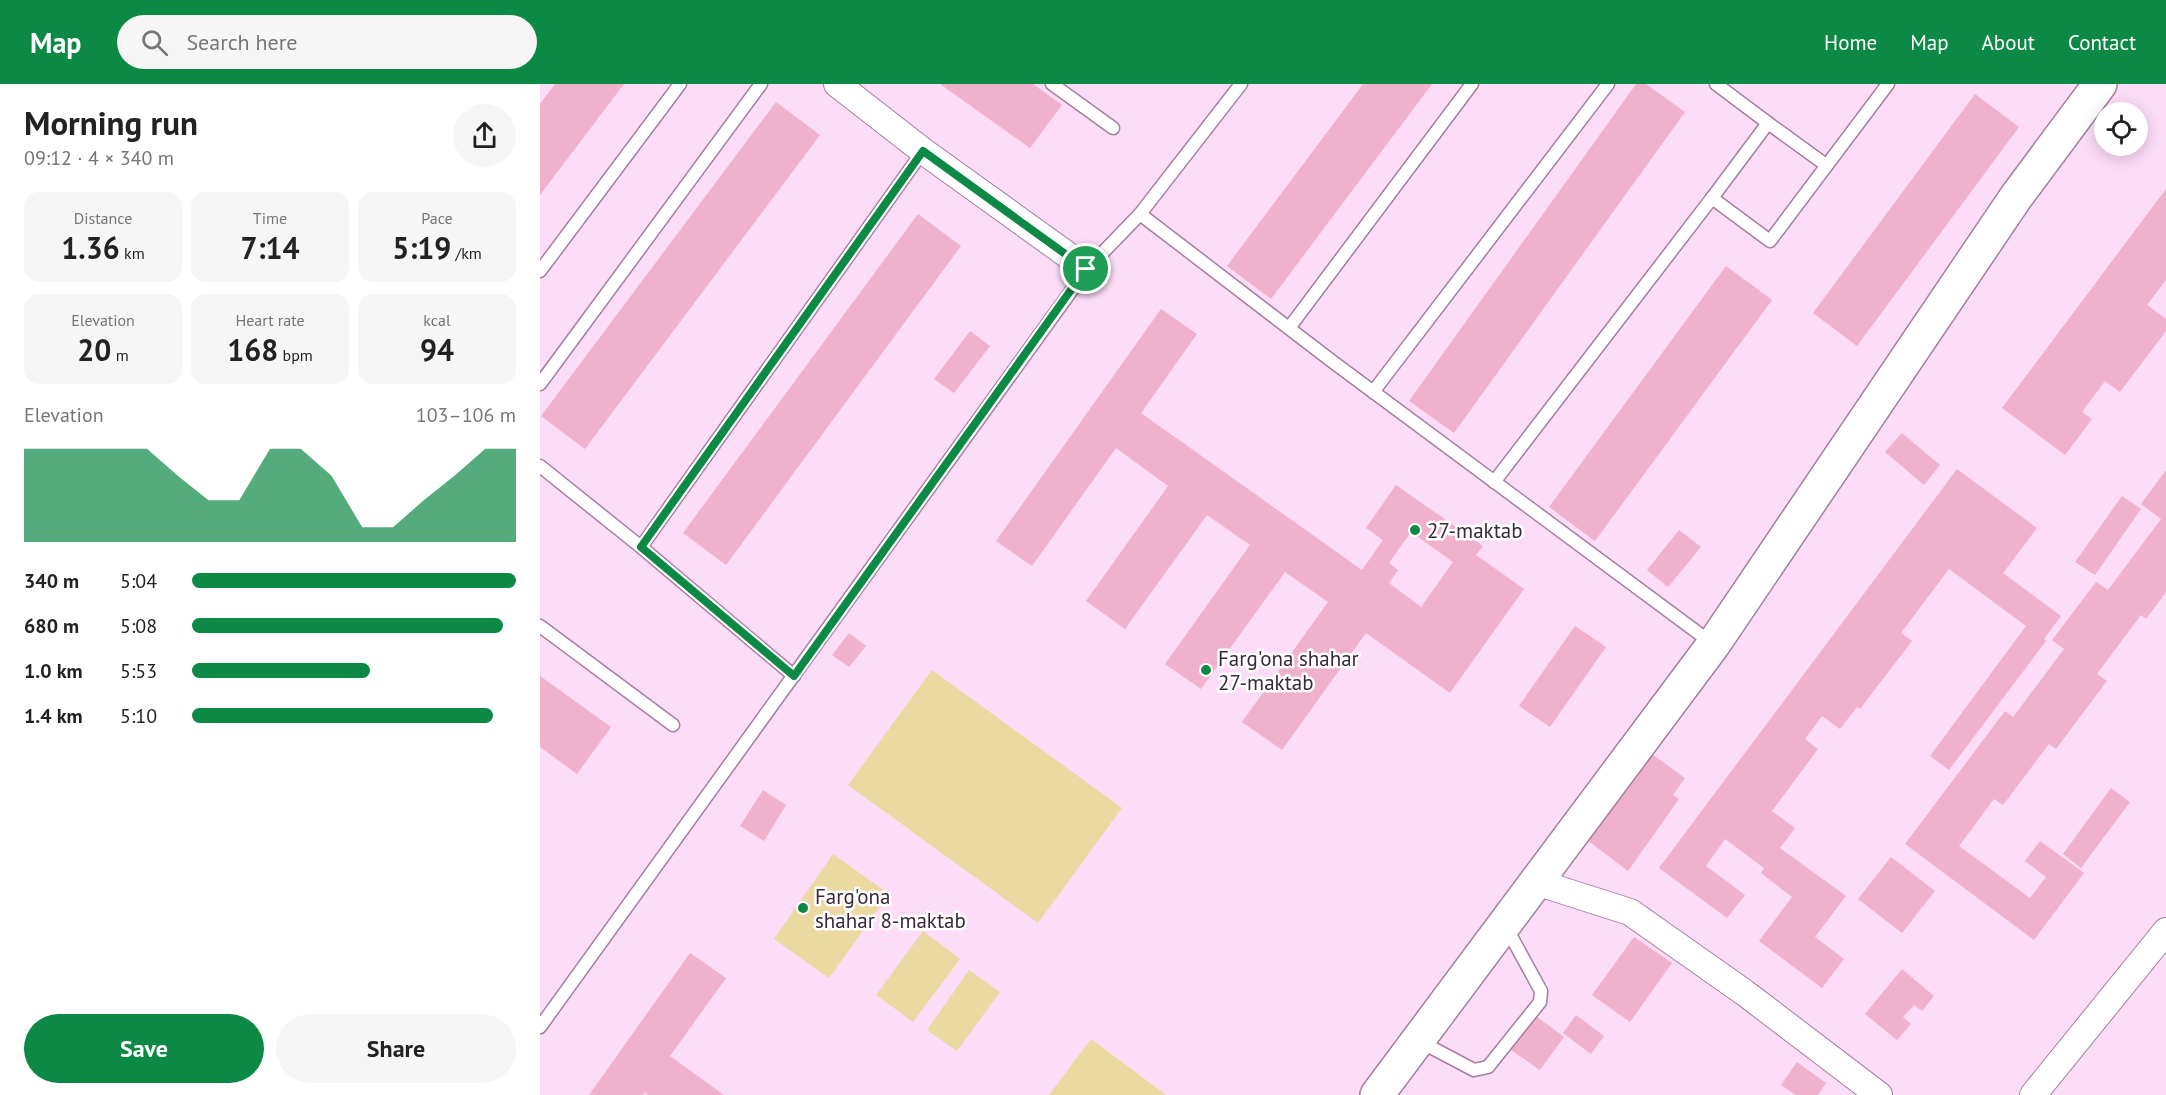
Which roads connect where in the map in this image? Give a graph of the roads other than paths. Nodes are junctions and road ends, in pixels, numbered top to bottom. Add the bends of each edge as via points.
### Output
1 (680, 84) edge
2 (761, 84) edge
3 (837, 84) edge
4 (1052, 84) edge
5 (1241, 84) edge
6 (1472, 84) edge
7 (1608, 84) edge
8 (1716, 84) edge
9 (1888, 84) edge
10 (2100, 84) edge
11 (1768, 123) junction
12 (1113, 128) dead end
13 (923, 151) junction
14 (1826, 165) junction
15 (1712, 198) junction
16 (1140, 214) junction
17 (1086, 269) junction
18 (540, 271) edge
19 (1289, 328) junction
20 (540, 384) edge
21 (1373, 392) junction
22 (540, 466) edge
23 (1494, 482) junction
24 (641, 547) junction
25 (540, 626) edge
26 (1713, 645) junction
27 (794, 676) junction
28 (673, 725) dead end
29 (1536, 882) junction
30 (1504, 925) junction
31 (2166, 931) edge
32 (540, 1027) edge
33 (1418, 1040) junction
34 (1377, 1095) edge
35 (1879, 1095) edge
36 (2034, 1095) edge

1 - 18 lane
2 - 20 lane
3 - 13 street
4 - 12 lane
5 - 16 lane
6 - 19 lane
7 - 21 lane
8 - 11 lane
9 - 14 lane
10 - 26 main road via 2016,197
11 - 14 lane
11 - 15 lane
13 - 17 street
13 - 24 lane
14 - 15 lane via 1770,241
15 - 23 lane
16 - 17 lane
16 - 19 lane
17 - 27 lane
19 - 21 lane
21 - 23 lane
22 - 24 lane
23 - 26 lane
24 - 27 lane
25 - 28 lane
26 - 29 main road
27 - 32 lane
29 - 30 main road
29 - 35 street via 1630,912
30 - 33 main road
30 - 33 lane via 1541,991 1540,1002 1488,1067 1474,1070
31 - 36 street
33 - 34 main road

